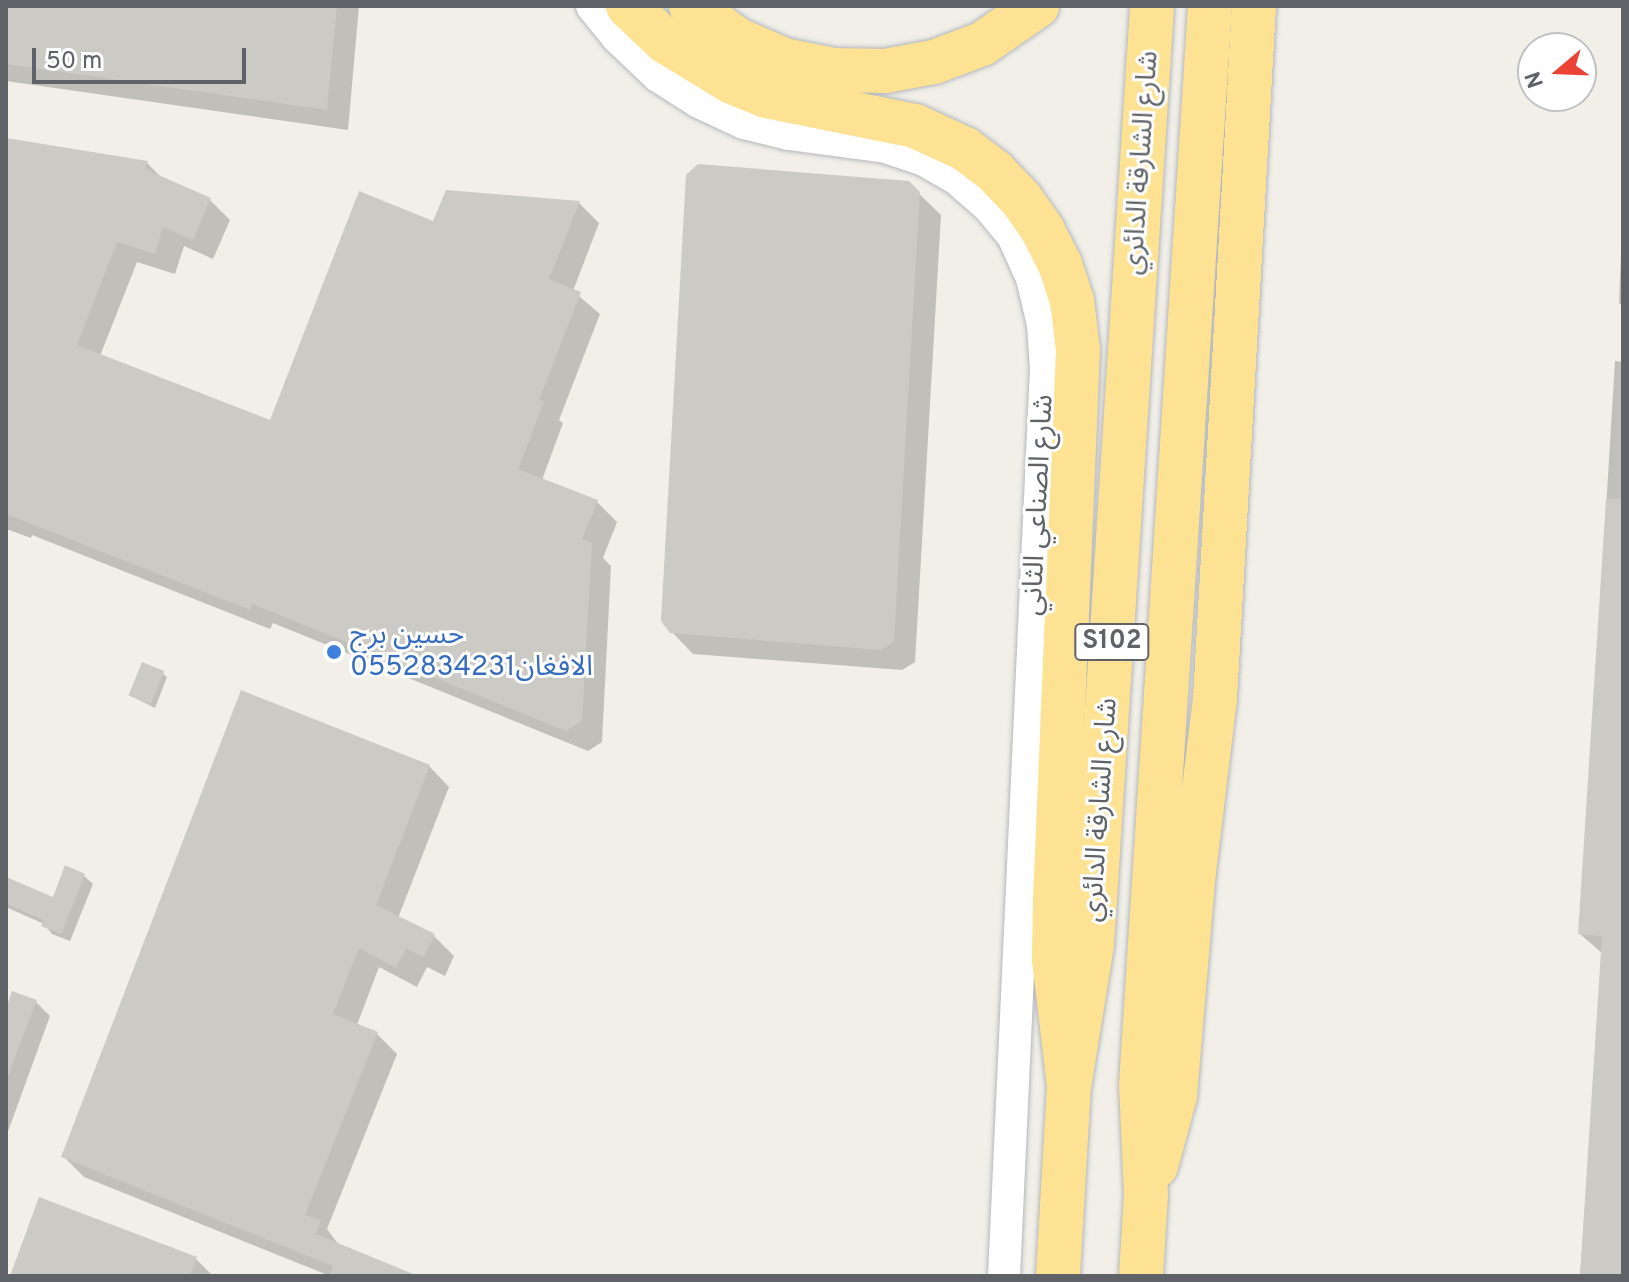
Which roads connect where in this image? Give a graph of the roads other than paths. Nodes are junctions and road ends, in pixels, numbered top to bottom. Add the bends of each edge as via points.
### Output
1 (592, 6) edge
2 (628, 6) edge
3 (691, 6) edge
4 (1037, 6) edge
5 (1152, 6) edge
6 (1210, 6) edge
7 (1254, 6) edge
8 (1069, 1087) junction
9 (1146, 1195) junction
10 (1004, 1276) edge
11 (1058, 1276) edge
12 (1141, 1276) edge

1 - 10 street, شارع الصناعي الثاني via 658,76 699,102 744,123 789,134 886,147 924,160 958,180 1013,236 1032,278 1046,369
2 - 8 highway via 666,42 732,82 766,96 915,126 965,149 1021,199 1060,264 1072,300 1078,350 1054,945
3 - 4 highway via 738,40 784,60 834,70 885,71 934,62 982,44
5 - 8 highway, شارع الشارقة الدائري / S102 via 1092,945
6 - 9 highway, شارع الشارقة الدائري / S102 via 1141,1085
7 - 9 highway via 1215,699 1175,1096
8 - 11 highway, شارع الشارقة الدائري / S102
9 - 12 highway, شارع الشارقة الدائري / S102

